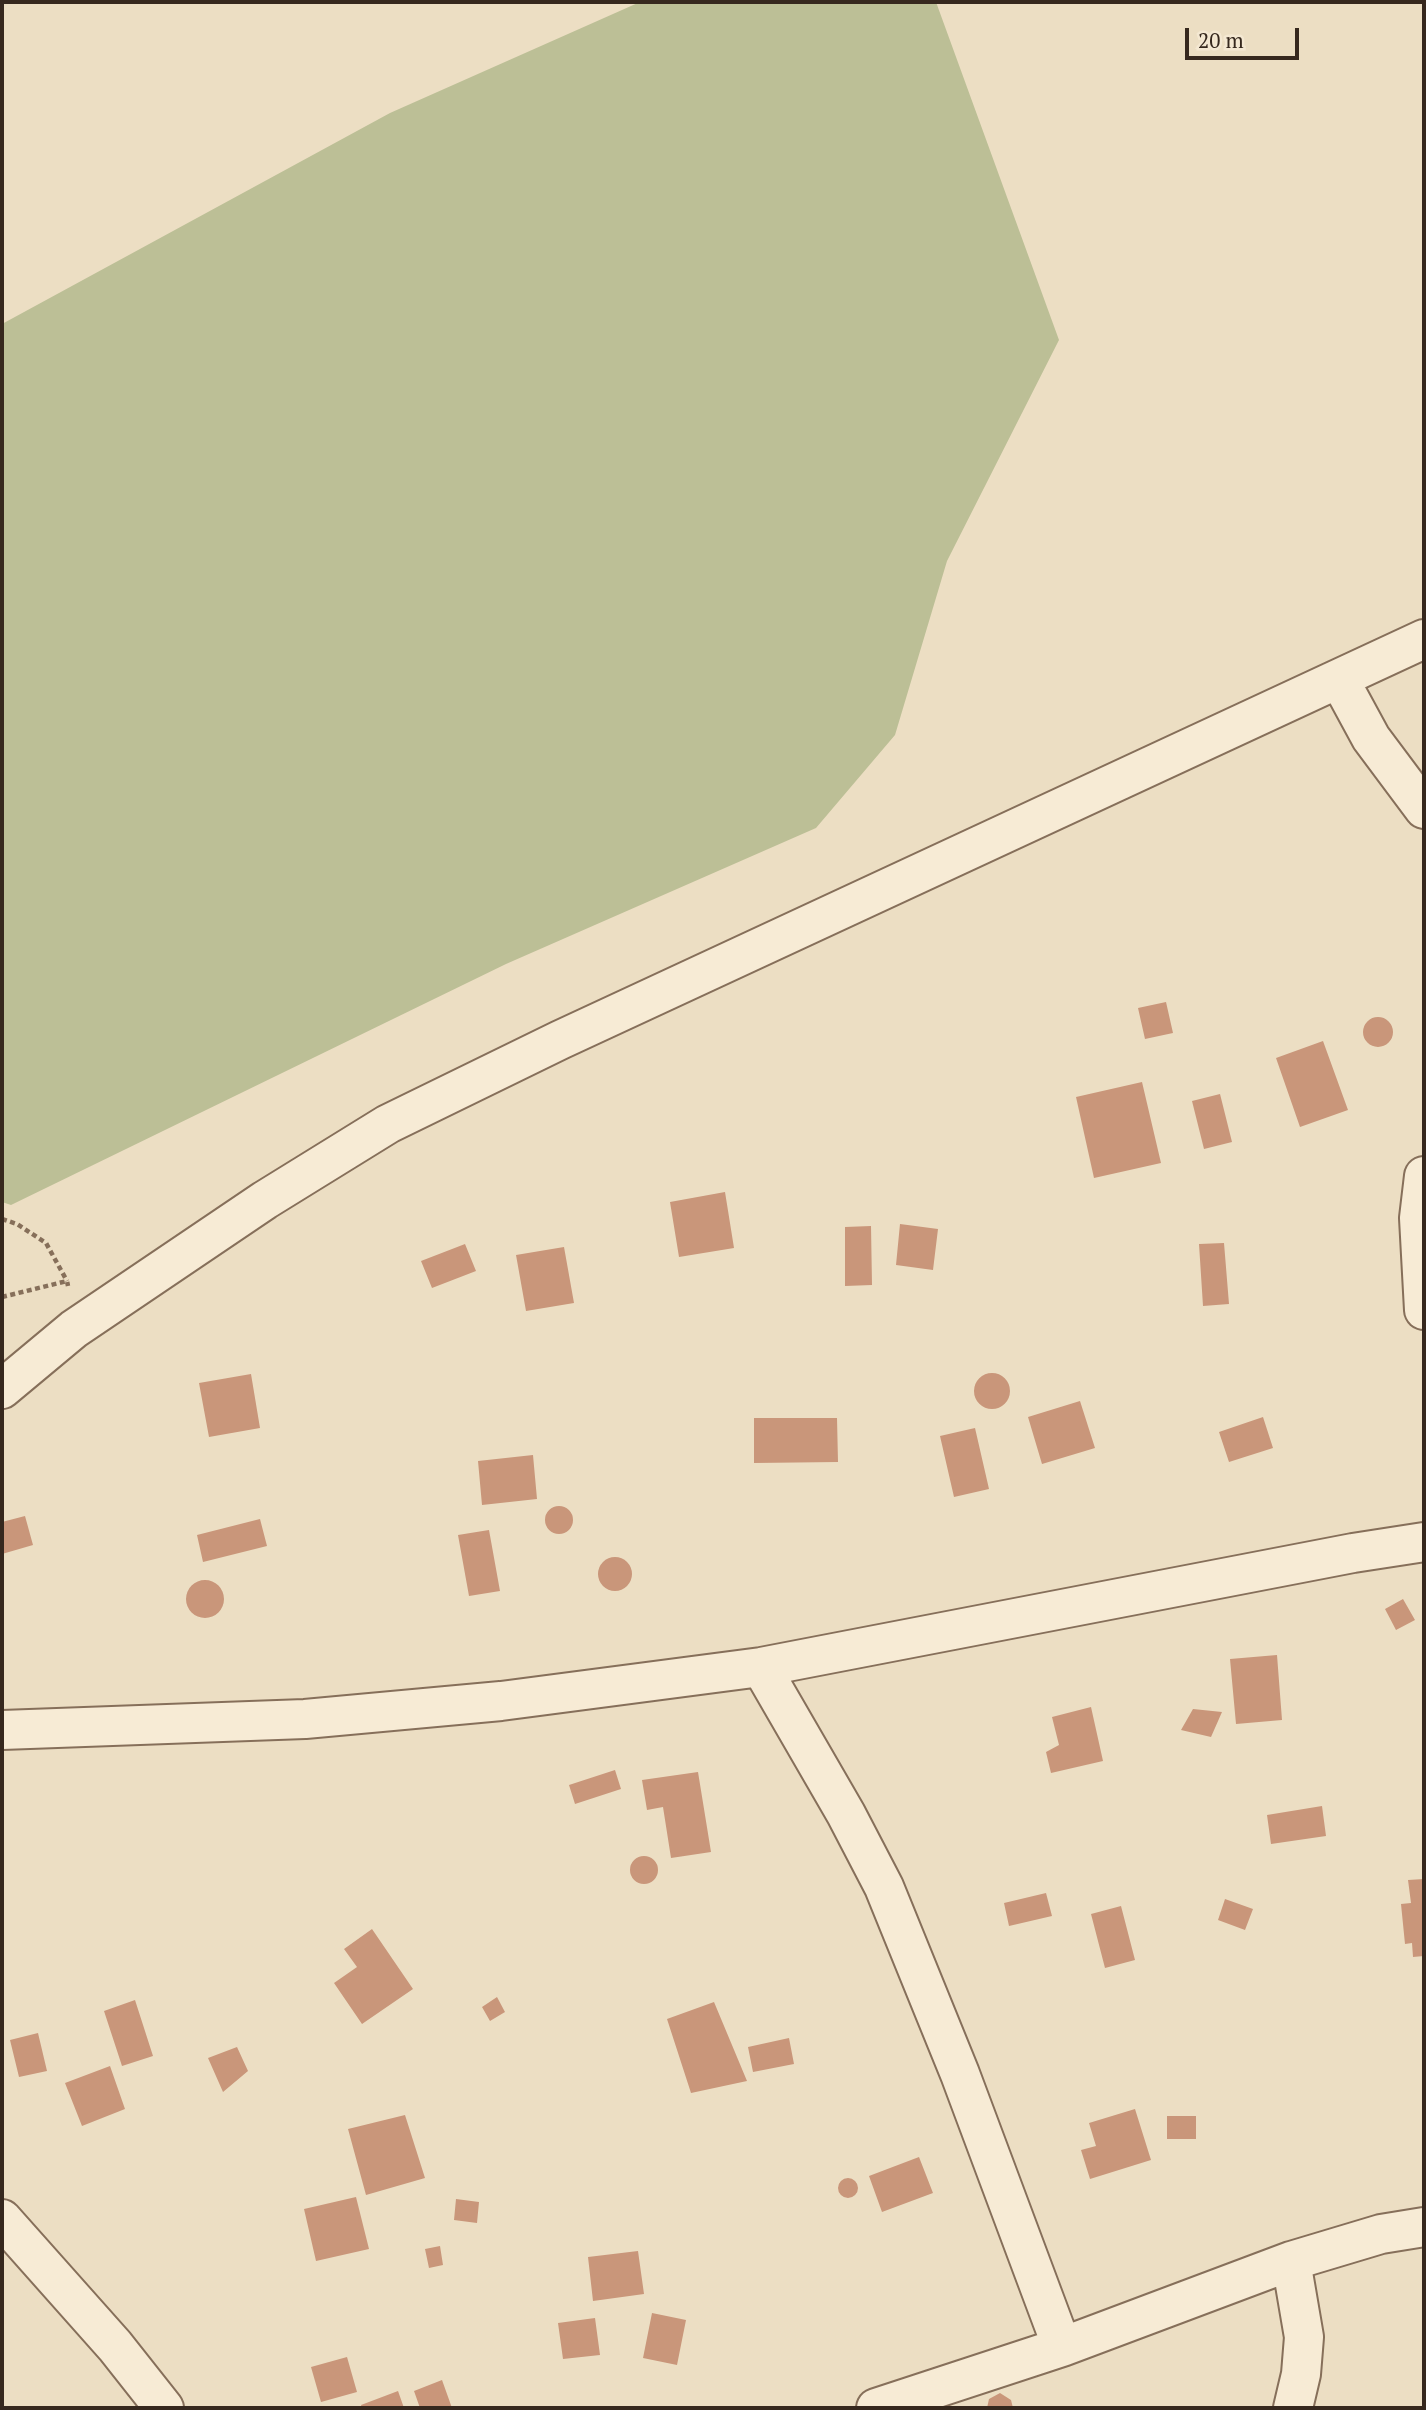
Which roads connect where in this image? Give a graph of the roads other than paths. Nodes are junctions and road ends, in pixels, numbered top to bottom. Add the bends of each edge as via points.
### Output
1 (1424, 639) edge
2 (1339, 679) junction
3 (1424, 808) edge
4 (1424, 1176) edge
5 (1424, 1310) edge
6 (2, 1390) edge
7 (1424, 1542) edge
8 (761, 1667) junction
9 (2, 1730) edge
10 (2, 2219) edge
11 (1424, 2227) edge
12 (1291, 2261) junction
13 (1062, 2347) junction
14 (164, 2408) edge
15 (876, 2408) edge
16 (1293, 2408) edge

1 - 2 street
2 - 3 street via 1371,738
2 - 6 street via 388,1124 265,1200 74,1329
4 - 5 street via 1419,1218
7 - 8 street
8 - 9 street via 501,1701 305,1719
8 - 13 street via 884,1887
10 - 14 street
11 - 12 street via 1381,2234
12 - 13 street
12 - 16 street via 1304,2337
13 - 15 street

